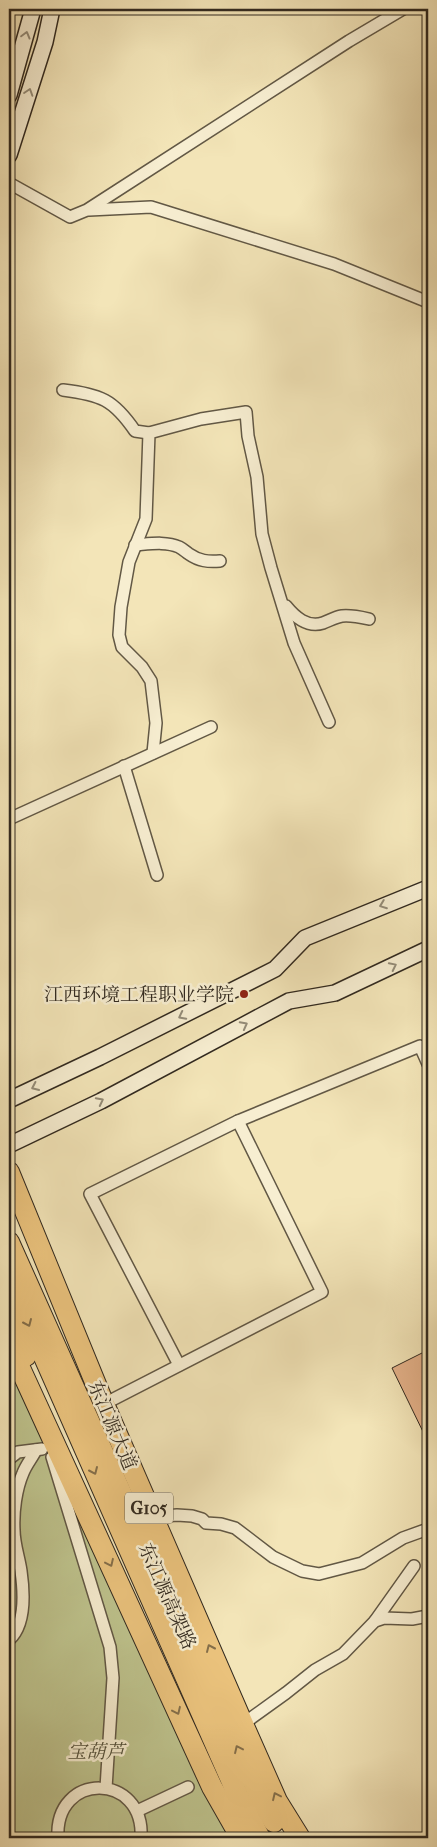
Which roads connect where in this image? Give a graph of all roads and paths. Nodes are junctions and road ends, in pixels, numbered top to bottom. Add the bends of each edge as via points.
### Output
1 (33, 9) edge
2 (52, 9) edge
3 (402, 9) edge
4 (9, 95) edge
5 (9, 155) edge
6 (9, 183) edge
7 (87, 210) junction
8 (428, 302) edge
9 (63, 390) dead end
10 (149, 432) junction
11 (135, 545) junction
12 (220, 561) dead end
13 (281, 601) junction
14 (369, 619) dead end
15 (329, 722) dead end
16 (211, 727) dead end
17 (153, 753) junction
18 (124, 766) junction
19 (9, 819) edge
20 (157, 875) dead end
21 (428, 888) edge
22 (428, 949) edge
23 (428, 1064) edge
24 (9, 1100) edge
25 (238, 1121) junction
26 (9, 1145) edge
27 (9, 1172) edge
28 (17, 1193) junction
29 (9, 1242) edge
30 (9, 1278) edge
31 (9, 1316) edge
32 (9, 1344) edge
33 (9, 1358) edge
34 (178, 1365) junction
35 (104, 1404) junction
36 (49, 1447) junction
37 (36, 1450) junction
38 (9, 1459) edge
39 (153, 1517) junction
40 (428, 1530) edge
41 (414, 1566) dead end
42 (155, 1589) junction
43 (428, 1616) edge
44 (375, 1621) junction
45 (9, 1640) edge
46 (244, 1724) junction
47 (188, 1787) dead end
48 (106, 1788) junction
49 (137, 1811) junction
50 (58, 1838) edge
51 (141, 1838) edge
52 (241, 1838) edge
53 (260, 1838) edge
54 (284, 1838) edge
55 (300, 1838) edge

4 -> 1 street
5 -> 2 street via 45,42
3 - 7 street
6 - 7 street via 70,217
7 - 8 street via 150,207 334,264
9 - 10 street via 100,396 125,416 135,431
10 - 11 street via 146,519
10 - 13 street via 246,412 262,534
11 - 12 street via 171,545 206,562
11 - 17 street via 128,562 119,635 122,647 151,681 156,723
13 - 14 street via 295,618 308,623 321,624 345,616
13 - 15 street via 294,643
16 - 17 street
17 - 18 street
18 - 19 street
18 - 20 street
21 -> 24 street via 304,938 275,969
26 -> 22 street via 101,1101 289,1001 335,993
23 - 25 street via 420,1046
25 - 34 street via 322,1292
25 - 34 street via 90,1194
27 - 28 highway, 东江源大道 / G105
28 - 35 highway, 东江源大道 / G105
28 - 42 highway via 47,1296 148,1528
29 - 42 highway, 东江源高架路
30 -> 42 highway, 东江源高架路
31 - 42 highway via 98,1516
32 -> 52 highway via 212,1787
33 - 36 street
34 - 35 street
35 - 39 highway, 东江源大道 / G105
36 - 37 street
36 - 48 street via 110,1647 113,1678
37 - 38 street via 18,1452
37 - 45 street via 22,1474 17,1496 14,1531 22,1572 23,1606 14,1636
39 - 40 street via 192,1516 206,1523 235,1528 273,1557 302,1572 319,1574 362,1563 403,1538
46 -> 39 highway, 东江源大道 / G105
41 - 44 street
42 - 53 highway, 东江源高架路 via 239,1798
54 -> 42 highway, 东江源高架路 via 265,1808
43 - 44 street
44 - 46 street via 343,1654 315,1670
55 -> 46 highway, 东江源大道 / G105 via 278,1801
47 - 49 street
48 - 49 street via 130,1800
48 - 50 street via 90,1789 74,1796 63,1809 57,1825
49 - 51 street via 142,1826

